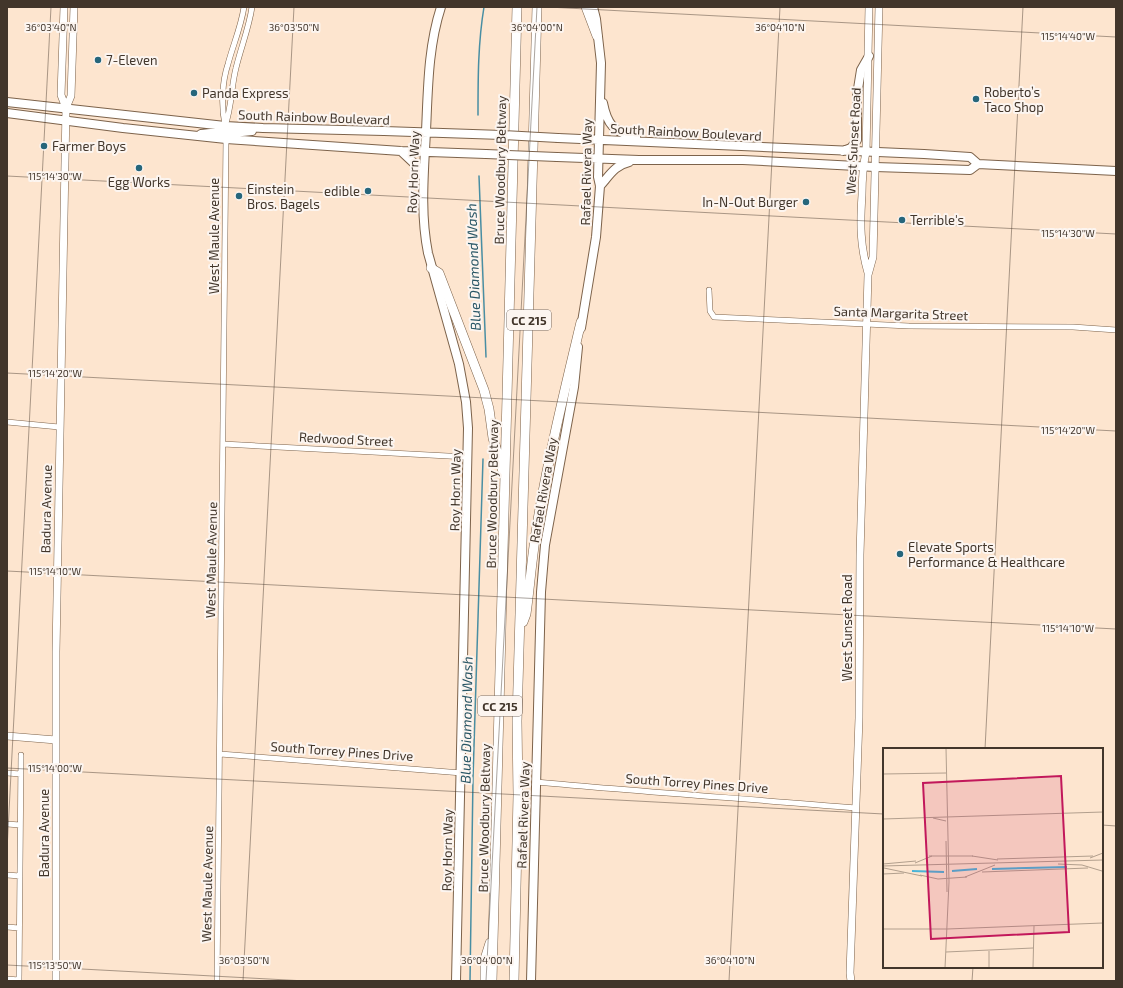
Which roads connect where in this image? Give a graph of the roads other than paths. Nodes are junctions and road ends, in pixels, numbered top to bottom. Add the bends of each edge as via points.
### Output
1 (64, 7) edge
2 (74, 7) edge
3 (244, 7) edge
4 (252, 7) edge
5 (441, 7) edge
6 (517, 7) edge
7 (537, 7) edge
8 (586, 7) edge
9 (592, 7) edge
10 (869, 7) edge
11 (879, 7) edge
12 (64, 21) junction
13 (73, 21) junction
14 (597, 36) junction
15 (868, 56) junction
16 (878, 56) junction
17 (600, 90) junction
18 (7, 102) edge
19 (66, 108) junction
20 (7, 113) edge
21 (66, 120) junction
22 (226, 126) junction
23 (263, 128) junction
24 (426, 132) junction
25 (194, 136) junction
26 (226, 139) junction
27 (599, 139) junction
28 (695, 144) junction
29 (401, 151) junction
30 (425, 151) junction
31 (843, 151) junction
32 (866, 152) junction
33 (876, 152) junction
34 (598, 159) junction
35 (639, 160) junction
36 (978, 164) junction
37 (863, 166) junction
38 (875, 167) junction
39 (1116, 171) edge
40 (424, 180) junction
41 (600, 186) junction
42 (431, 268) junction
43 (868, 275) junction
44 (709, 290) dead end
45 (581, 322) junction
46 (867, 324) junction
47 (1116, 330) edge
48 (7, 422) edge
49 (59, 427) junction
50 (223, 444) junction
51 (467, 457) junction
52 (505, 481) junction
53 (520, 633) junction
54 (7, 736) edge
55 (56, 740) junction
56 (220, 754) junction
57 (21, 755) dead end
58 (7, 773) edge
59 (462, 773) junction
60 (21, 774) junction
61 (536, 782) junction
62 (856, 808) junction
63 (7, 824) edge
64 (20, 826) junction
65 (7, 875) edge
66 (20, 876) junction
67 (7, 927) edge
68 (19, 928) junction
69 (494, 932) junction
70 (7, 979) edge
71 (19, 980) edge
72 (56, 981) edge
73 (217, 981) edge
74 (456, 981) edge
75 (485, 981) edge
76 (492, 981) edge
77 (514, 981) edge
78 (531, 981) edge
79 (851, 981) edge

1 - 12 main road, Badura Avenue
2 - 13 main road, Badura Avenue
3 - 22 street via 226,72 223,113
4 - 22 street via 236,67
5 - 24 main road, Roy Horn Way via 431,52
6 - 52 highway, Bruce Woodbury Beltway / CC 215
7 - 53 highway, CC 215
8 - 14 highway
9 - 14 main road, Rafael Rivera Way
10 - 15 main road, West Sunset Road
11 - 16 main road, West Sunset Road
12 - 13 main road
12 - 19 main road, Badura Avenue via 61,96
13 - 19 main road, Badura Avenue via 70,96
14 - 17 main road, Rafael Rivera Way via 601,63
15 - 16 main road
15 - 31 main road via 861,70 857,140 851,148
15 - 32 main road, West Sunset Road
16 - 33 main road, West Sunset Road
17 - 27 main road, Rafael Rivera Way
17 - 28 main road via 609,122 623,134
18 - 19 main road, South Rainbow Boulevard
19 - 21 main road, Badura Avenue
19 - 22 main road, South Rainbow Boulevard
20 - 21 main road, South Rainbow Boulevard
21 - 25 main road, South Rainbow Boulevard
21 - 49 main road, Badura Avenue
22 - 23 main road, South Rainbow Boulevard
22 - 25 main road via 222,132
23 - 24 main road, South Rainbow Boulevard
23 - 26 main road via 232,133
24 - 27 main road, South Rainbow Boulevard, bridge
24 - 30 main road, Roy Horn Way
25 - 26 main road, South Rainbow Boulevard
26 - 29 main road, South Rainbow Boulevard
26 - 50 street, West Maule Avenue
27 - 28 main road, South Rainbow Boulevard
27 - 34 main road, Rafael Rivera Way
28 - 31 main road, South Rainbow Boulevard
29 - 30 main road, South Rainbow Boulevard
29 - 40 main road via 418,167
30 - 34 main road, South Rainbow Boulevard, bridge
30 - 40 main road, Roy Horn Way
31 - 32 main road, South Rainbow Boulevard
32 - 33 main road, South Rainbow Boulevard
32 - 37 main road, West Sunset Road
33 - 36 main road, South Rainbow Boulevard via 970,157
33 - 38 main road, West Sunset Road
34 - 35 main road, South Rainbow Boulevard
34 - 41 main road, Rafael Rivera Way
35 - 37 main road, South Rainbow Boulevard via 743,160
35 - 41 main road via 621,164
36 - 38 main road, South Rainbow Boulevard via 970,170
36 - 39 main road, South Rainbow Boulevard
37 - 38 main road, South Rainbow Boulevard
37 - 43 main road, West Sunset Road via 860,230 862,254
38 - 43 main road, West Sunset Road via 872,257
40 - 42 main road, Roy Horn Way via 424,225
41 - 45 main road, Rafael Rivera Way via 596,237
42 - 51 main road, Roy Horn Way via 464,387 468,428
42 - 52 highway via 439,273 484,390
43 - 46 main road, West Sunset Road
44 - 46 street, Santa Margarita Street via 710,312 714,317
45 - 53 highway via 541,504 526,614
45 - 61 main road, Rafael Rivera Way via 574,387 543,568
46 - 47 street, Santa Margarita Street
46 - 62 main road, West Sunset Road
48 - 49 street
49 - 55 main road, Badura Avenue
50 - 51 street, Redwood Street
50 - 56 street, West Maule Avenue
51 - 59 main road, Roy Horn Way
52 - 69 highway, Bruce Woodbury Beltway / CC 215
53 - 77 highway, CC 215
54 - 55 main road
55 - 72 main road, Badura Avenue
56 - 59 street, South Torrey Pines Drive
56 - 73 street, West Maule Avenue
57 - 60 street
58 - 60 street
59 - 74 main road, Roy Horn Way
60 - 64 street
61 - 62 street, South Torrey Pines Drive
61 - 78 main road, Rafael Rivera Way
62 - 79 main road, West Sunset Road
63 - 64 street
64 - 66 street
65 - 66 street
66 - 68 street
67 - 68 street
68 - 71 street
69 - 75 highway via 485,959
69 - 76 highway, Bruce Woodbury Beltway / CC 215
70 - 71 street

